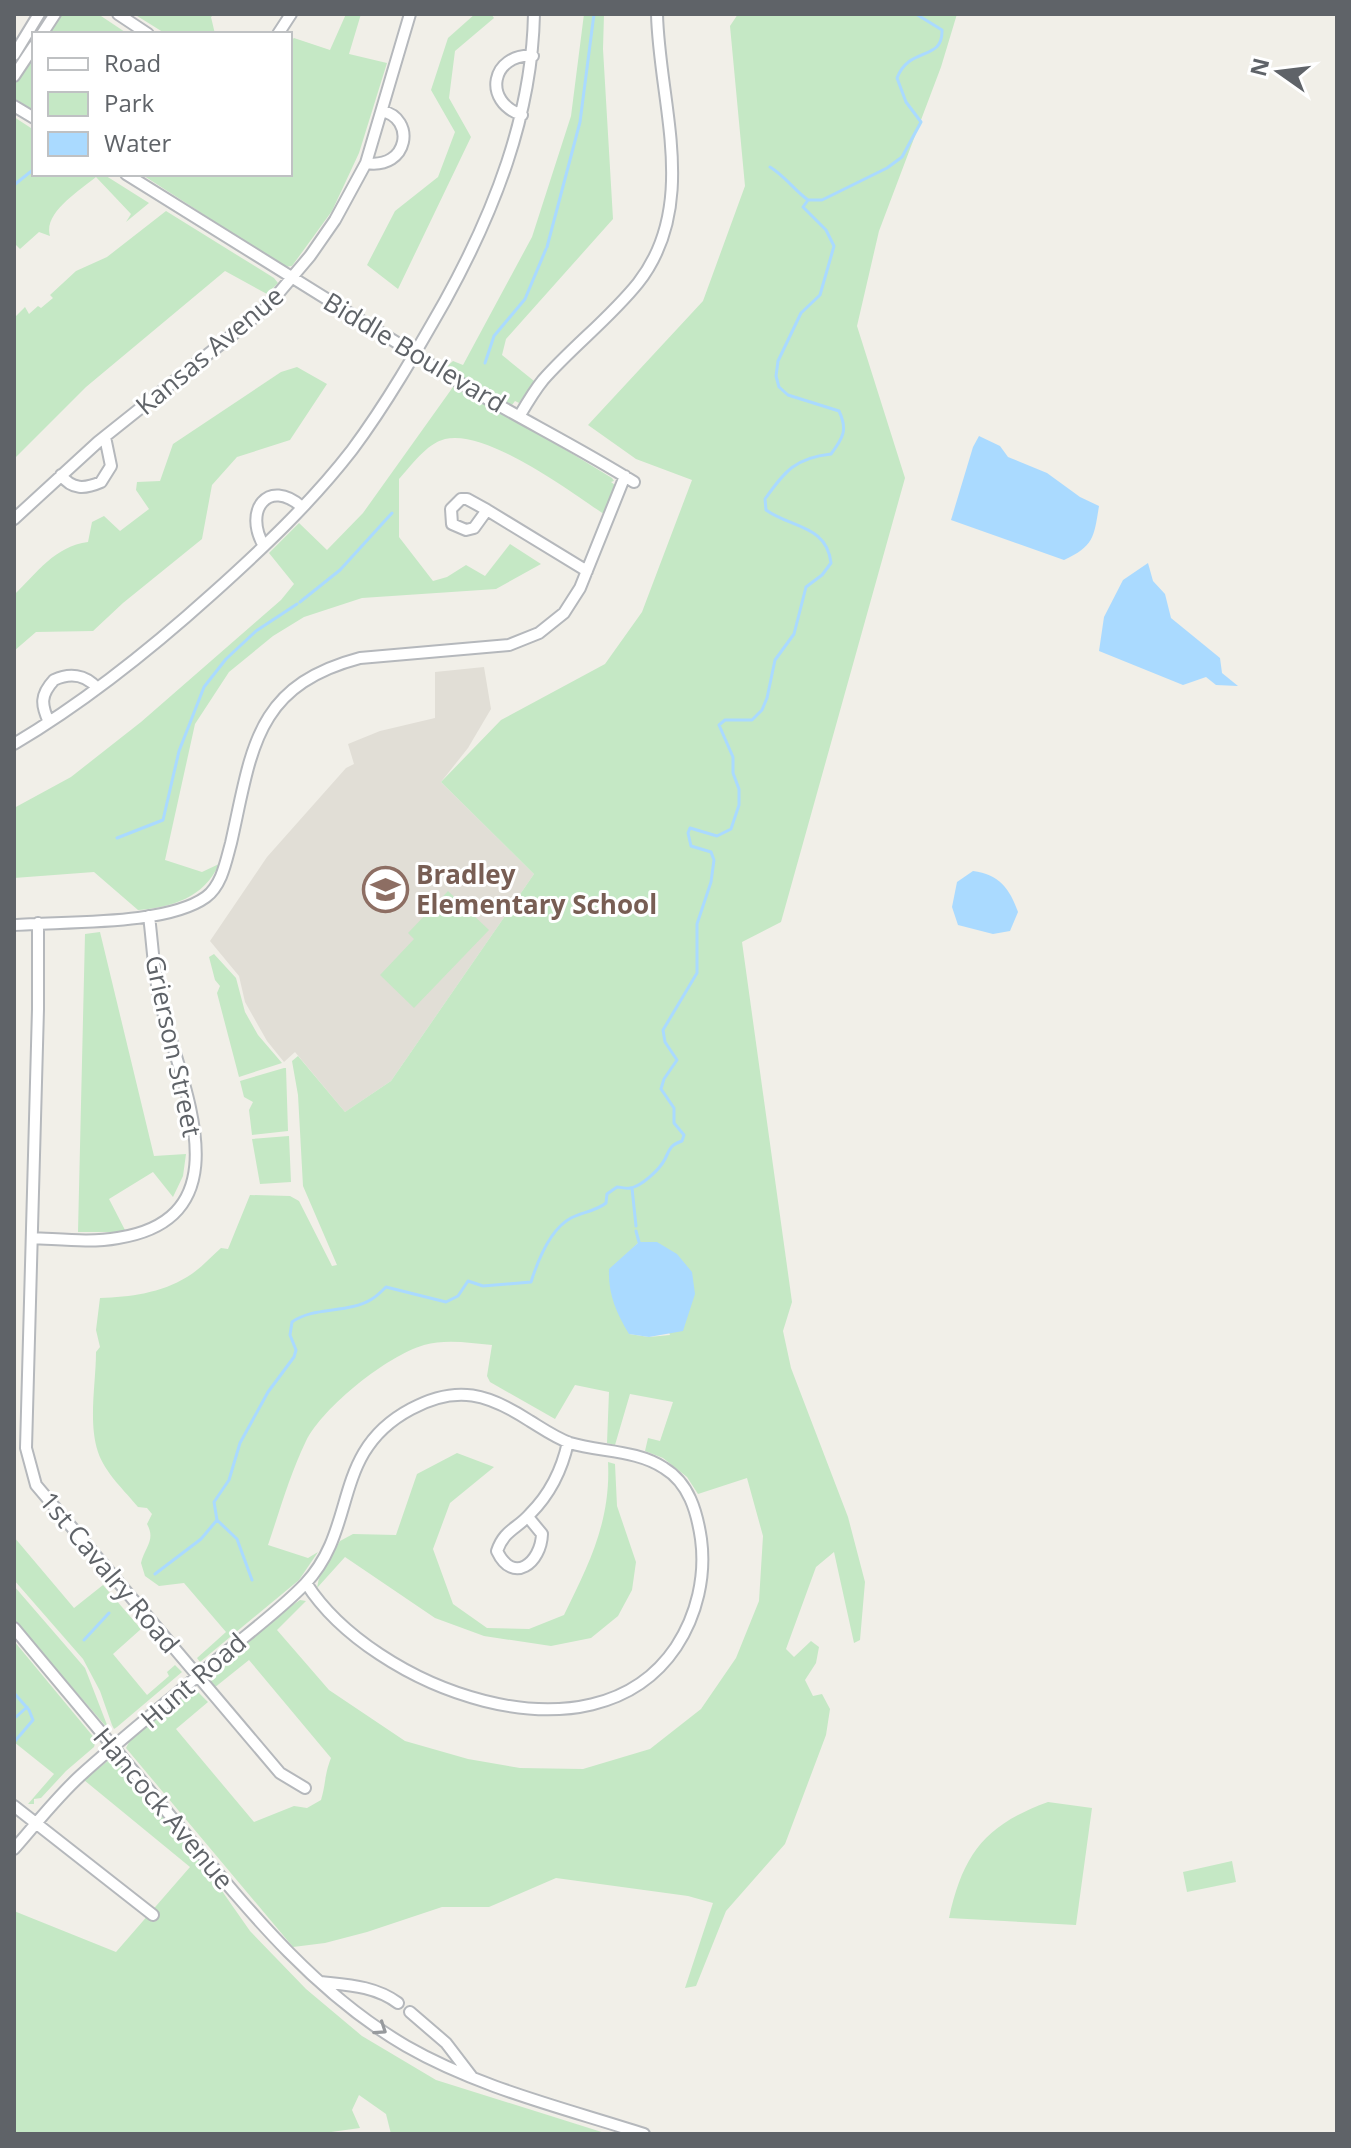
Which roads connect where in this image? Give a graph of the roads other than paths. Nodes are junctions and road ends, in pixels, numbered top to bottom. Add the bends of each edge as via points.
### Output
1 (39, 14) edge
2 (55, 14) edge
3 (118, 14) edge
4 (291, 14) edge
5 (410, 14) edge
6 (534, 14) edge
7 (657, 14) edge
8 (43, 32) edge
9 (145, 32) edge
10 (279, 32) edge
11 (32, 49) edge
12 (14, 55) edge
13 (533, 56) junction
14 (14, 76) edge
15 (14, 106) edge
16 (382, 111) junction
17 (522, 115) junction
18 (32, 117) edge
19 (366, 163) junction
20 (129, 176) edge
21 (294, 278) junction
22 (415, 354) junction
23 (520, 415) junction
24 (105, 437) junction
25 (61, 475) junction
26 (302, 507) junction
27 (487, 510) dead end
28 (14, 519) edge
29 (264, 546) junction
30 (587, 571) junction
31 (97, 688) junction
32 (49, 722) junction
33 (14, 744) edge
34 (149, 916) junction
35 (38, 923) junction
36 (14, 925) edge
37 (32, 1238) junction
38 (568, 1442) junction
39 (528, 1517) junction
40 (306, 1583) junction
41 (14, 1628) edge
42 (197, 1676) junction
43 (114, 1748) junction
44 (305, 1788) dead end
45 (14, 1806) edge
46 (36, 1822) junction
47 (14, 1849) edge
48 (153, 1915) dead end
49 (319, 1982) junction
50 (398, 2003) dead end
51 (410, 2012) dead end
52 (474, 2079) junction
53 (644, 2134) edge

1 - 12 street
2 - 8 street
3 - 9 street
4 - 10 street
5 - 16 street, Kansas Avenue
6 - 13 street
7 - 23 street via 673,160 667,223 639,282 545,377
11 - 14 street
13 - 17 street
13 - 17 street via 510,60 496,80 502,103
15 - 18 street
16 - 19 street, Kansas Avenue
16 - 19 street via 397,118 403,140 390,162
17 - 22 street via 487,214
19 - 21 street, Kansas Avenue
20 - 21 street, Biddle Boulevard
21 - 22 street, Biddle Boulevard
21 - 24 street, Kansas Avenue via 240,331
22 - 23 street, Biddle Boulevard
22 - 26 street via 352,449
23 - 30 street, Biddle Boulevard via 629,479
24 - 25 street, Kansas Avenue
24 - 25 street via 111,466 101,482 75,487
25 - 28 street, Kansas Avenue
26 - 29 street
26 - 29 street via 282,495 261,503 254,523
27 - 30 street
29 - 31 street via 178,625
30 - 34 street via 564,613 539,633 509,645 360,658 299,685 258,734 217,883 207,896 181,910
31 - 32 street
31 - 32 street via 75,675 54,680 42,697
32 - 33 street
34 - 35 street
34 - 37 street, Grierson Street via 155,978 193,1118 198,1156 193,1182 172,1217 145,1233 115,1239
35 - 36 street
35 - 37 street, 1st Cavalry Road
37 - 42 street, 1st Cavalry Road via 21,1382 26,1448 36,1485
38 - 39 street via 560,1471
38 - 40 street, Hunt Road via 487,1397 457,1394 413,1407 389,1422 361,1454 334,1540
38 - 40 street, Hunt Road via 651,1460 668,1469 684,1485 699,1526 702,1581 693,1613 670,1655 626,1691 582,1708 555,1709 463,1695 410,1673 361,1642
39 - 39 street via 542,1534 541,1544 525,1567 515,1569 503,1563 497,1551 502,1538
40 - 42 street, Hunt Road
41 - 43 street, Hancock Avenue
42 - 43 street, Hunt Road
42 - 44 street, 1st Cavalry Road via 280,1773
43 - 46 street, Hunt Road
43 - 49 street, Hancock Avenue via 245,1906
45 - 46 street
46 - 47 street, Hunt Road
46 - 48 street
49 - 50 street via 359,1986
49 -> 52 street, Hancock Avenue via 406,2046
51 - 52 street via 446,2043
52 - 53 street, Hancock Avenue

